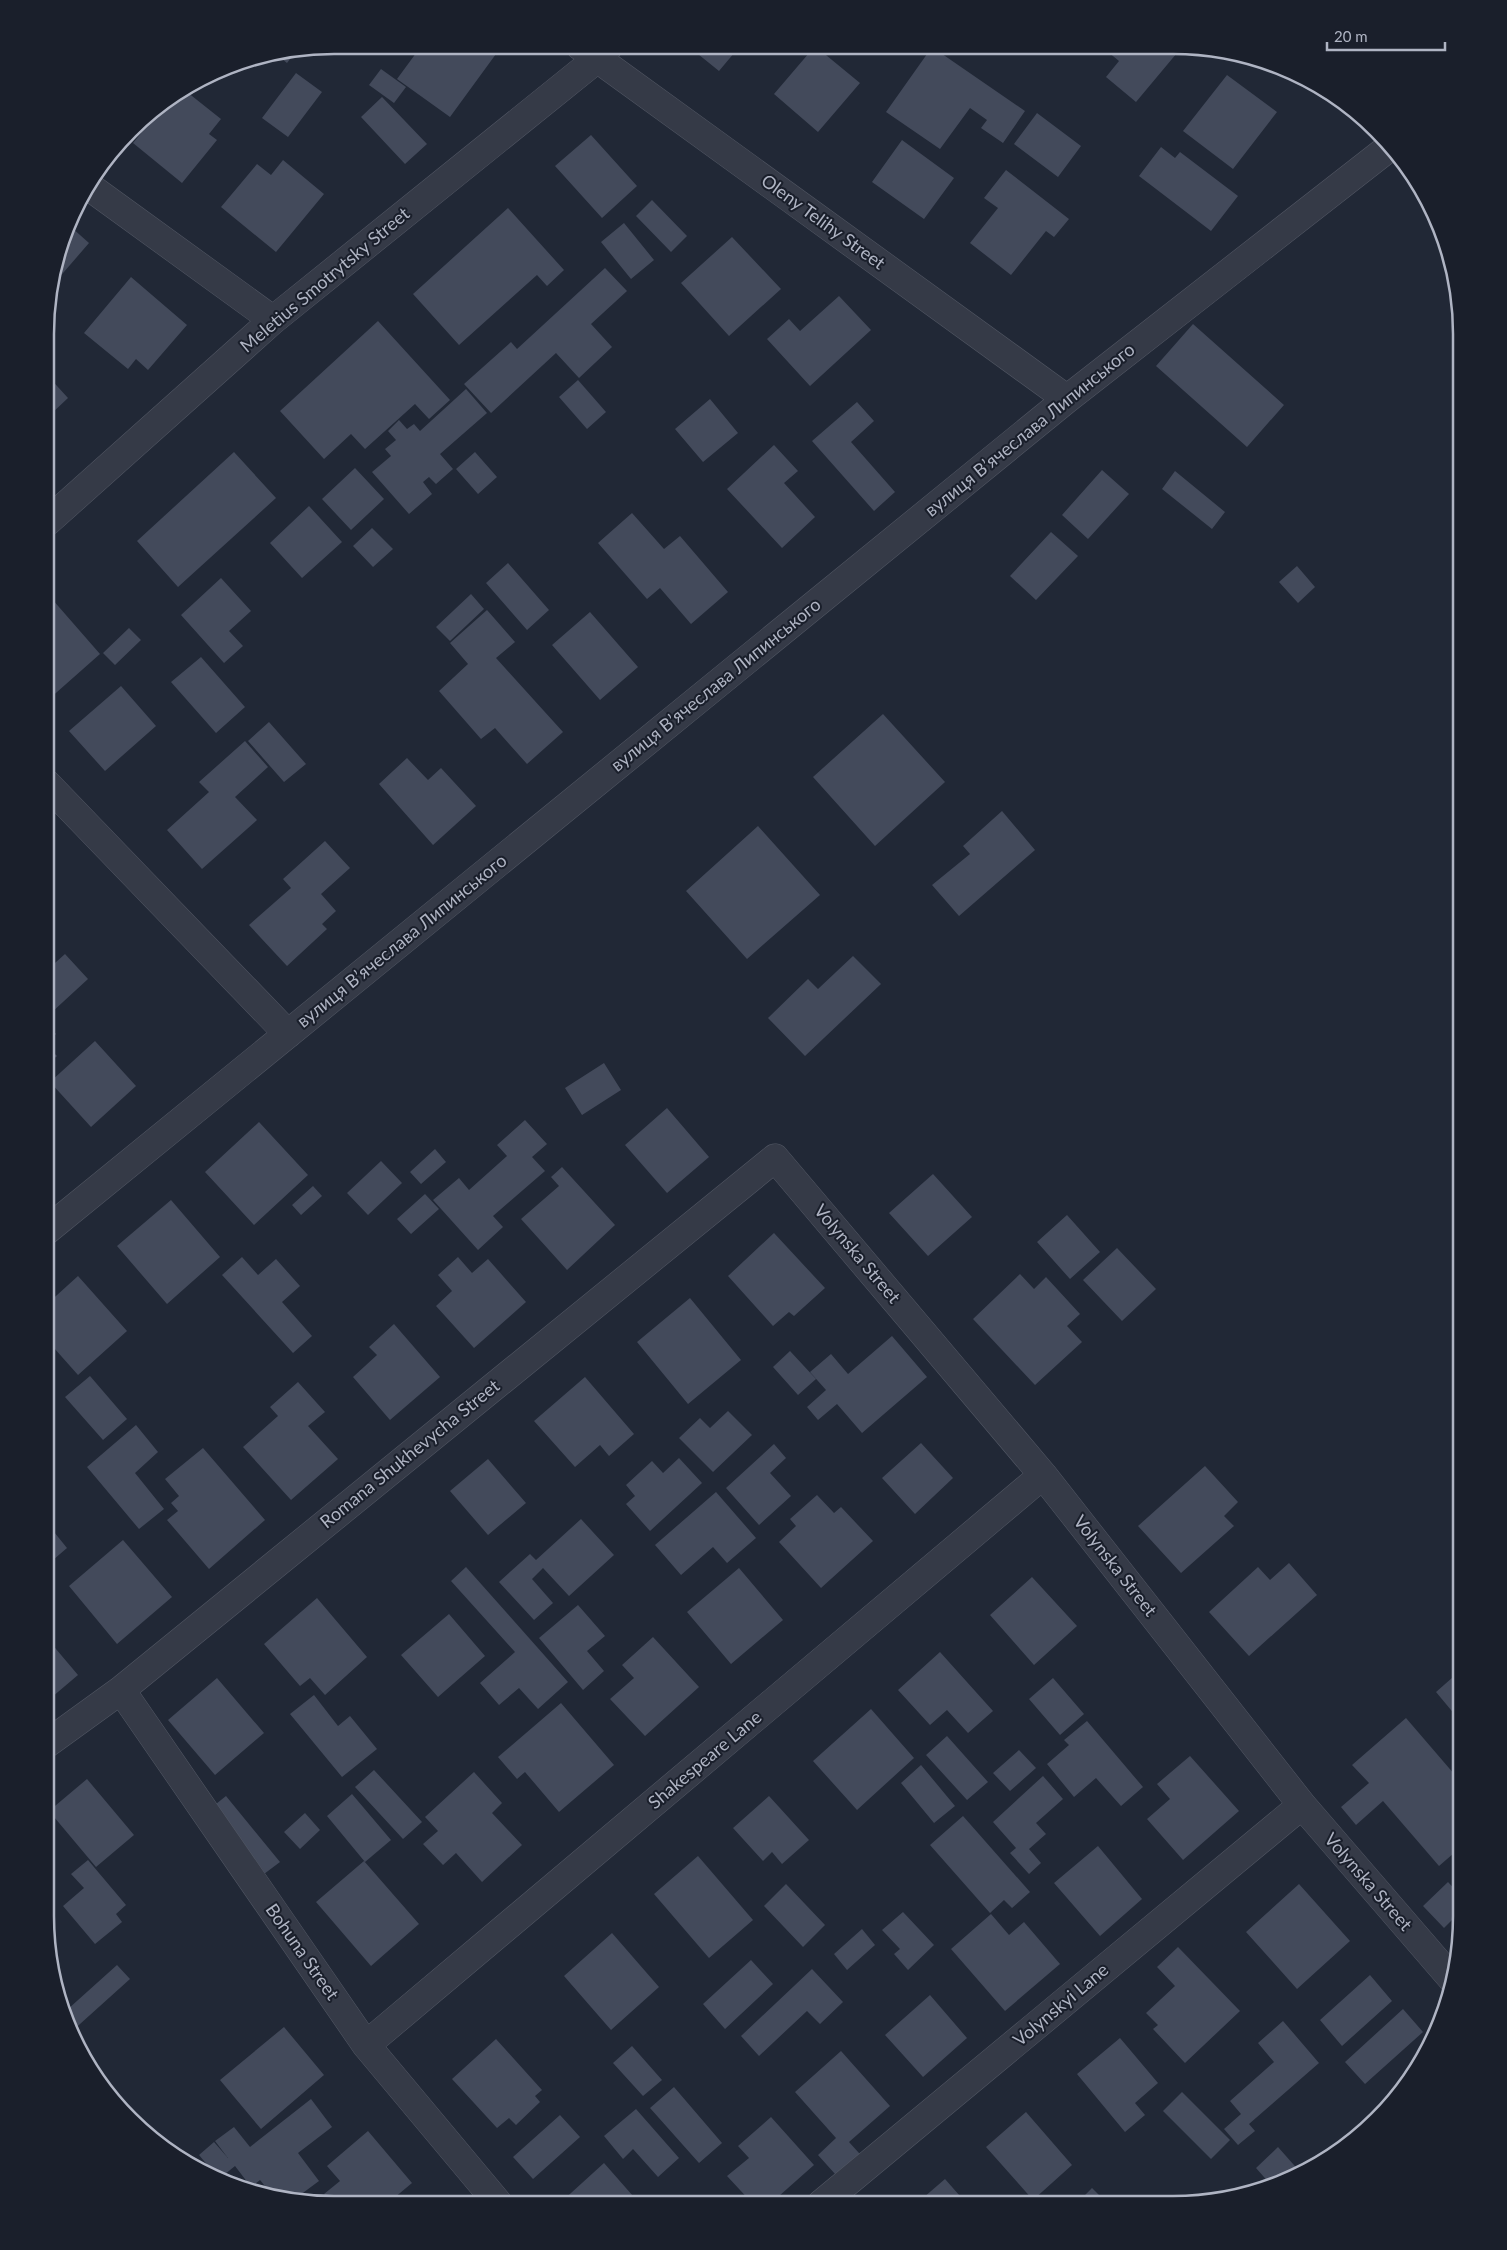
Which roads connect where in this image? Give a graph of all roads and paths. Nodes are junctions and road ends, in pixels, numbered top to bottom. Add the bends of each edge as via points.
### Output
1 (591, 54) edge
2 (601, 54) edge
3 (1385, 151) edge
4 (94, 190) edge
5 (273, 320) junction
6 (1067, 399) junction
7 (54, 516) edge
8 (54, 791) edge
9 (288, 1034) junction
10 (772, 1159) joint
11 (54, 1224) edge
12 (1043, 1475) junction
13 (121, 1690) junction
14 (54, 1738) edge
15 (1302, 1805) junction
16 (1447, 1974) edge
17 (366, 2045) junction
18 (492, 2196) edge
19 (831, 2196) edge

1 - 5 street, Meletius Smotrytsky Street
2 - 6 street, Oleny Telihy Street
3 - 6 street, вулиця Вʼячеслава Липинського
4 - 5 street
5 - 7 street, Meletius Smotrytsky Street
6 - 9 street, вулиця Вʼячеслава Липинського
8 - 9 street
9 - 11 street, вулиця Вʼячеслава Липинського
10 - 12 street, Volynska Street via 776,1159
10 - 13 street, Romana Shukhevycha Street
12 - 15 street, Volynska Street
12 - 17 street, Shakespeare Lane
13 - 14 street, Romana Shukhevycha Street
13 - 17 street, Bohuna Street
15 - 16 street, Volynska Street
15 - 19 street, Volynskyi Lane
17 - 18 street, Bohuna Street

